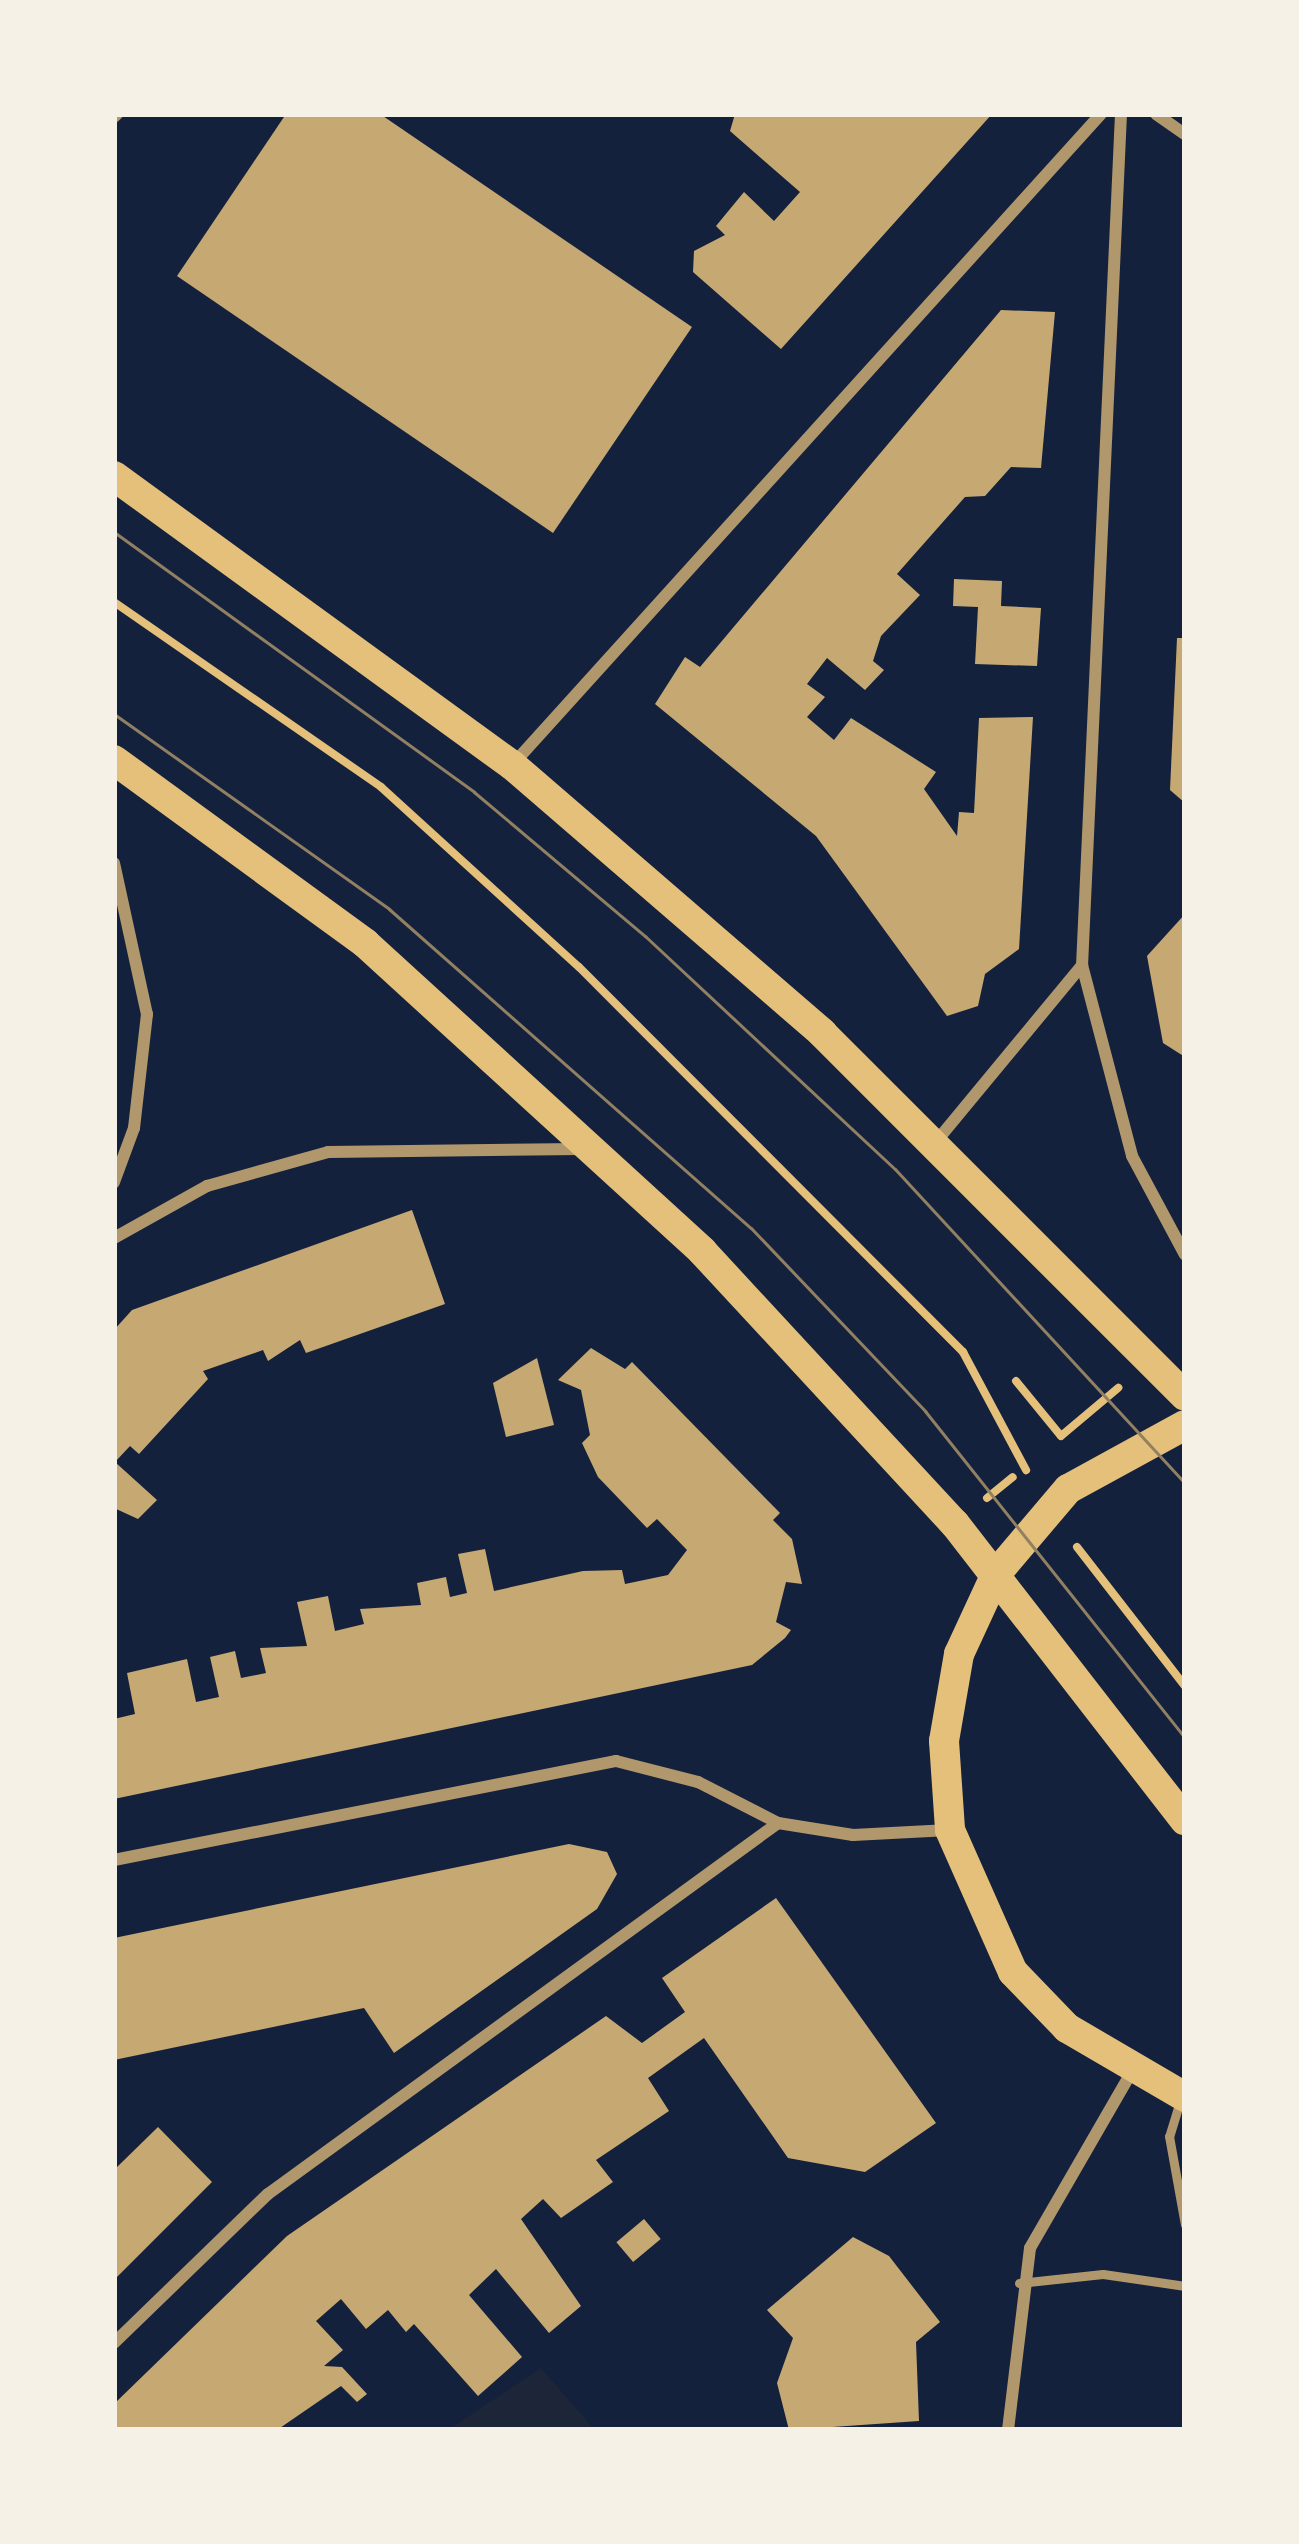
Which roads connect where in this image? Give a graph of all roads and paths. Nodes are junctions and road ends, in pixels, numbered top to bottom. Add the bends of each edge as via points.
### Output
1 (1101, 114) edge
2 (1121, 114) edge
3 (1156, 114) edge
4 (1185, 134) edge
5 (114, 476) edge
6 (114, 602) edge
7 (114, 760) edge
8 (512, 765) junction
9 (114, 863) edge
10 (1082, 965) junction
11 (935, 1143) junction
12 (594, 1149) junction
13 (114, 1182) edge
14 (114, 1238) edge
15 (1185, 1255) edge
16 (1016, 1381) dead end
17 (1185, 1396) edge
18 (1185, 1425) edge
19 (1061, 1436) dead end
20 (1050, 1508) junction
21 (996, 1574) junction
22 (1185, 1686) edge
23 (1185, 1820) edge
24 (778, 1823) junction
25 (950, 1830) junction
26 (114, 1860) edge
27 (1131, 2073) junction
28 (1183, 2096) edge
29 (1185, 2225) edge
30 (1019, 2283) junction
31 (1185, 2286) edge
32 (114, 2342) edge
33 (1008, 2430) edge

1 - 8 street
2 - 10 street
3 - 4 street
5 - 8 main road
6 - 20 path via 381,787 579,967 963,1352
7 - 12 main road via 364,943
8 - 11 main road
9 - 13 street via 148,1014 134,1128
10 - 11 street
10 - 15 street via 1132,1156
11 - 17 main road
12 - 14 street via 328,1152 207,1186
12 - 21 main road
16 - 19 path
18 - 20 main road via 1102,1463
20 - 21 main road
20 - 22 path
21 - 23 main road
21 - 25 main road via 959,1654 944,1742
24 - 25 street via 854,1835
24 - 26 street via 698,1782 616,1761
24 - 32 street via 268,2194
25 - 27 main road via 974,1904 1013,1972
27 - 28 main road
27 - 30 street
28 - 29 lane via 1169,2136
30 - 31 lane via 1103,2274
30 - 33 street

